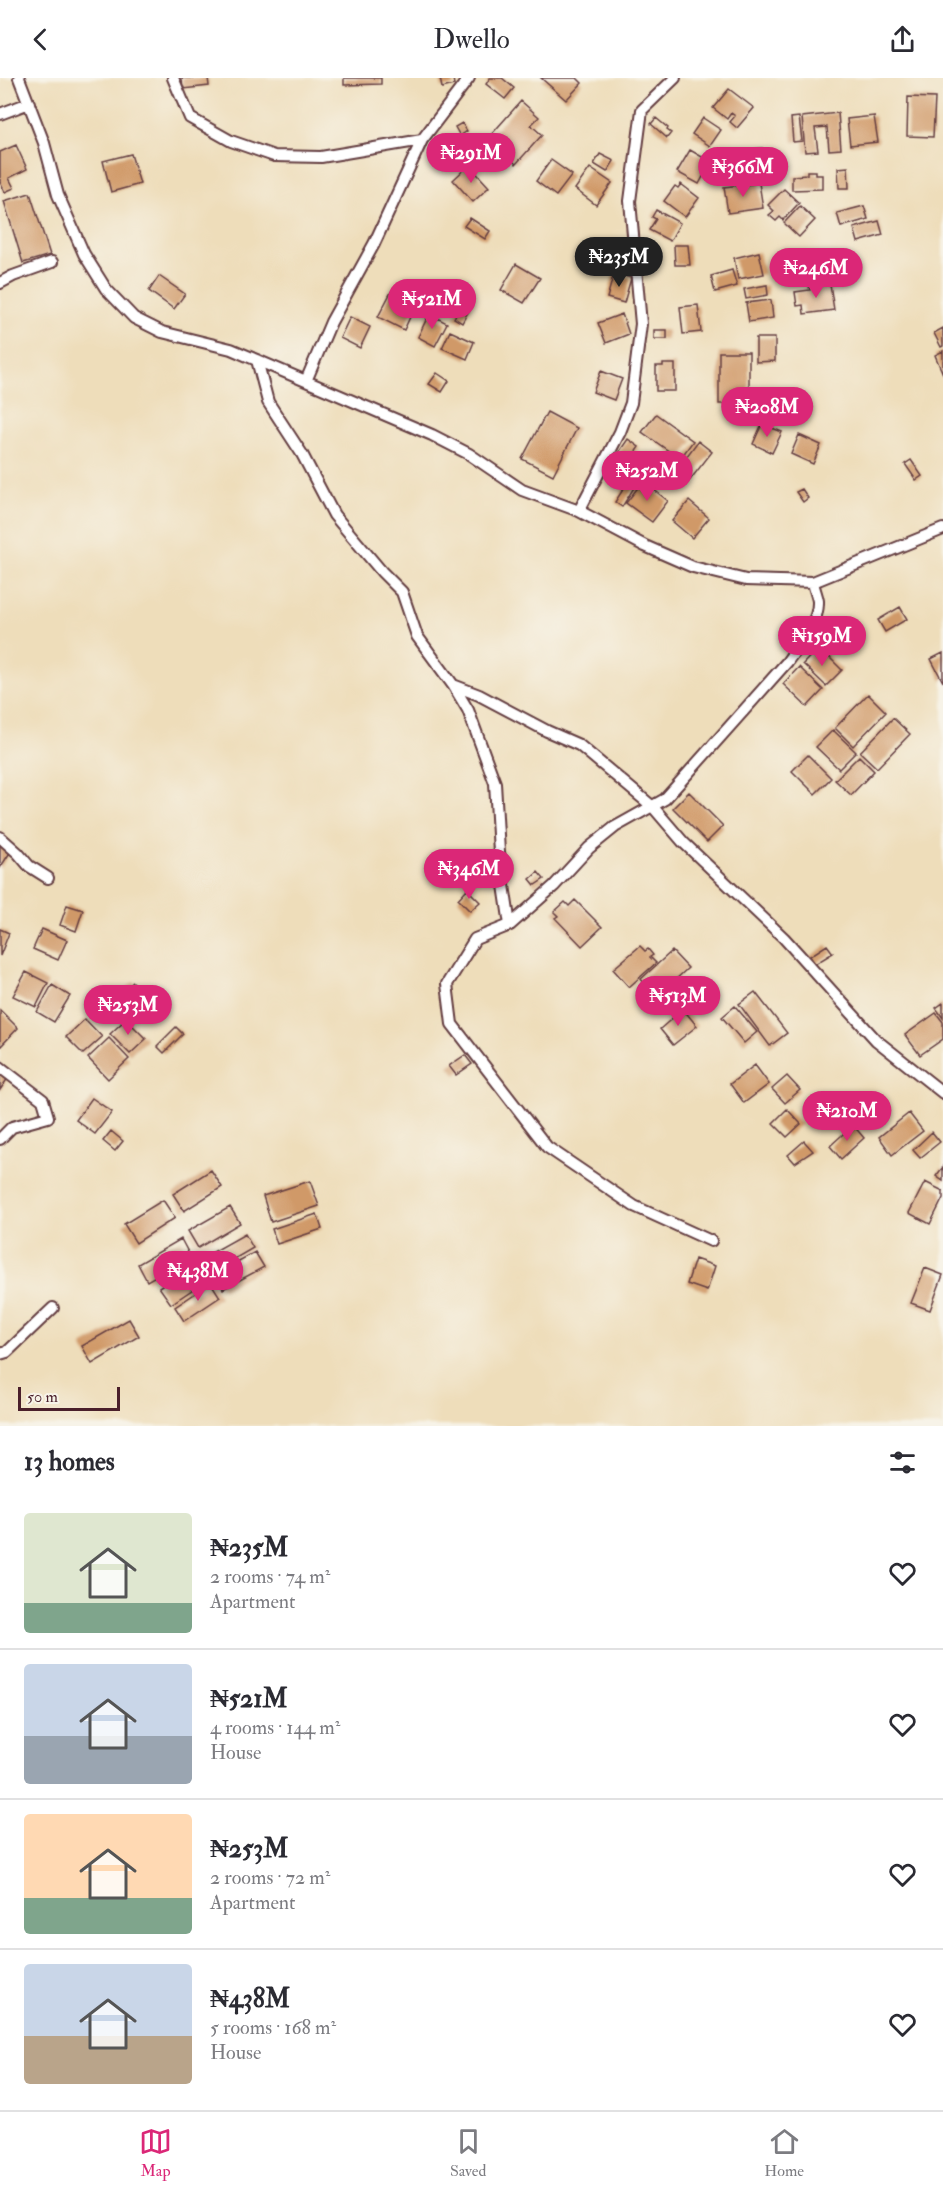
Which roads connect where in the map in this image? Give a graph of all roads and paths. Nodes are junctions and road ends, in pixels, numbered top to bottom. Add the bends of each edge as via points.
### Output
1 (19, 78) edge
2 (172, 78) edge
3 (469, 78) edge
4 (675, 78) edge
5 (28, 103) junction
6 (0, 114) edge
7 (422, 140) junction
8 (52, 262) dead end
9 (0, 283) edge
10 (257, 360) junction
11 (306, 381) junction
12 (579, 511) junction
13 (943, 529) edge
14 (813, 582) junction
15 (453, 684) junction
16 (653, 807) junction
17 (0, 837) edge
18 (48, 878) dead end
19 (510, 925) junction
20 (0, 1067) edge
21 (943, 1094) edge
22 (0, 1139) edge
23 (711, 1241) dead end
24 (53, 1308) dead end
25 (0, 1354) edge

1 - 5 street
2 - 7 street via 190,118 231,141 274,156 321,157
3 - 7 street
4 - 12 street via 642,110 630,201 641,324 632,403
5 - 6 street
5 - 10 street via 58,195 84,254 106,289 134,318 162,332 231,349
7 - 11 street
8 - 9 street
10 - 11 street
10 - 15 street via 268,402 302,454 334,515 402,592 417,636
11 - 12 street via 432,435 469,454 522,490
12 - 14 street via 693,567 746,580
13 - 14 street
14 - 16 street via 818,602 814,622 787,662 665,799
15 - 16 street via 579,745
15 - 19 street via 468,710 495,783 499,852
16 - 19 street via 615,827 589,848
16 - 21 street via 683,842 784,938 876,1040
17 - 18 street via 28,866
19 - 23 street via 475,939 447,984 452,1024 547,1147 634,1206
20 - 22 street via 43,1100 48,1117 12,1127
24 - 25 street via 7,1352

